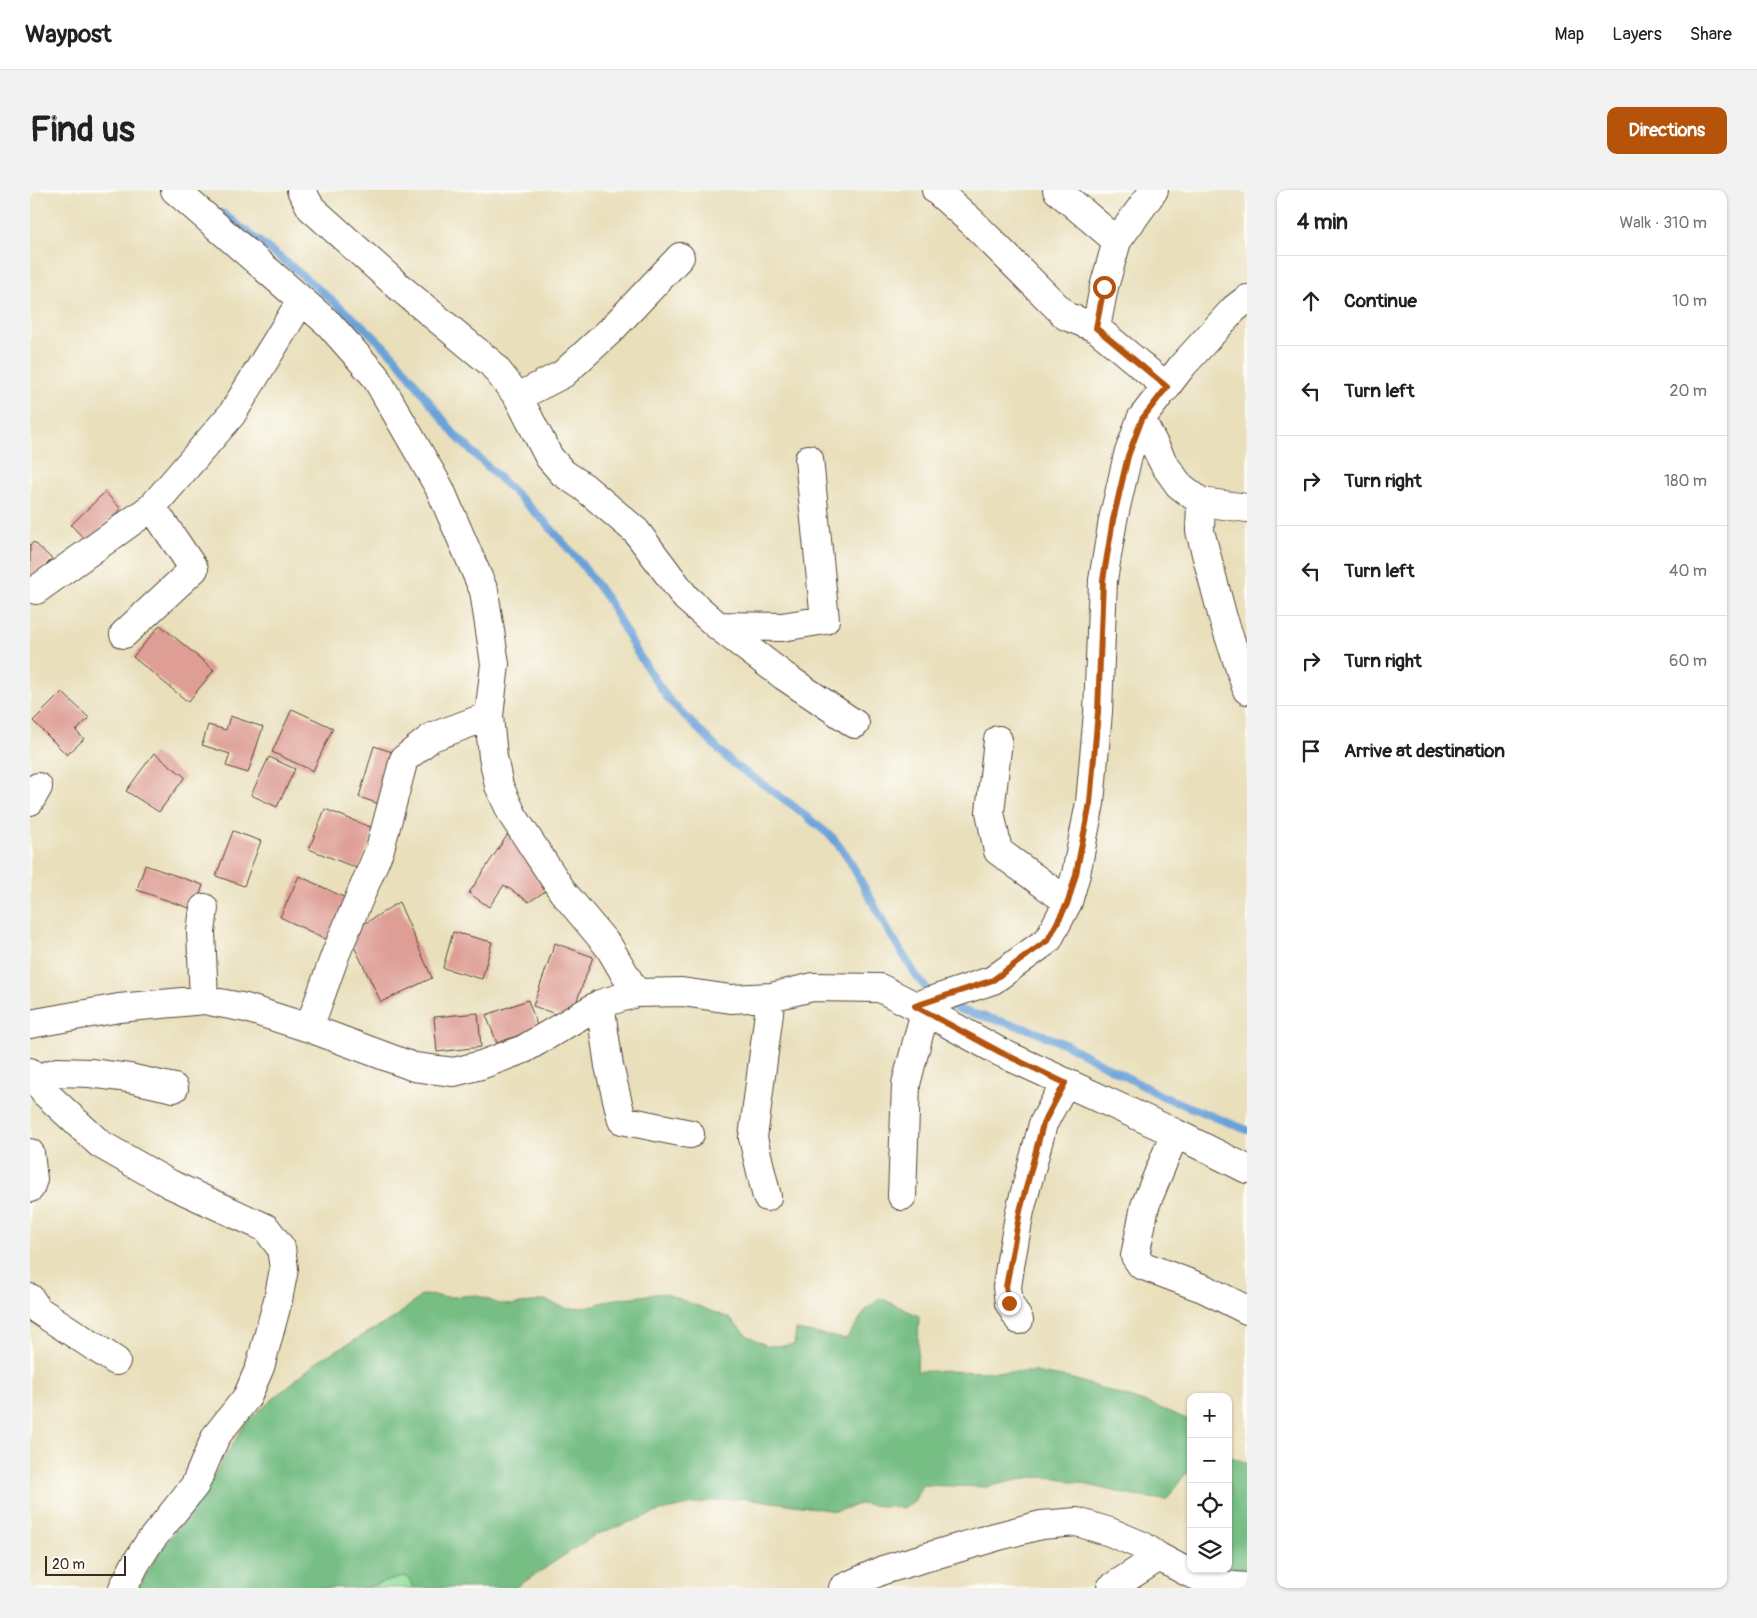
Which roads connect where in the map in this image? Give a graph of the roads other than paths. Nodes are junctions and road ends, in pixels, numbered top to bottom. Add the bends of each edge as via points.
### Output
1 (175, 190) edge
2 (301, 190) edge
3 (936, 190) edge
4 (1057, 190) edge
5 (1154, 190) edge
6 (1118, 241) junction
7 (680, 257) dead end
8 (1247, 299) edge
9 (301, 301) junction
10 (1096, 328) junction
11 (1167, 387) junction
12 (518, 397) junction
13 (1142, 419) junction
14 (809, 459) dead end
15 (1200, 502) junction
16 (152, 508) junction
17 (1247, 508) edge
18 (36, 590) dead end
19 (718, 626) junction
20 (124, 634) dead end
21 (1247, 690) edge
22 (490, 716) junction
23 (855, 724) dead end
24 (998, 740) dead end
25 (1068, 902) junction
26 (204, 908) dead end
27 (636, 993) junction
28 (771, 997) junction
29 (204, 1000) junction
30 (600, 1004) junction
31 (920, 1008) junction
32 (30, 1024) edge
33 (309, 1028) junction
34 (33, 1076) edge
35 (1065, 1083) junction
36 (174, 1088) dead end
37 (1175, 1133) junction
38 (690, 1134) dead end
39 (30, 1153) edge
40 (1247, 1169) edge
41 (30, 1188) edge
42 (902, 1196) dead end
43 (767, 1197) dead end
44 (30, 1298) edge
45 (1247, 1310) edge
46 (1019, 1320) dead end
47 (116, 1361) dead end
48 (1159, 1557) junction
49 (1247, 1587) edge
50 (123, 1588) edge
51 (843, 1588) edge
52 (1112, 1588) edge

1 - 9 street
2 - 12 street via 311,208 492,364
3 - 10 street via 1066,316
4 - 6 street
5 - 6 street
6 - 10 street
7 - 12 street via 611,330 563,374
8 - 11 street via 1183,365
9 - 16 street via 232,414
9 - 22 street via 329,324 375,376 440,489 484,591 495,664
10 - 11 street
11 - 13 street
12 - 19 street via 549,457 563,473 636,530 686,598
13 - 15 street via 1169,471 1179,485
13 - 25 street via 1128,456 1103,580 1098,712 1090,803
14 - 19 street via 825,620 782,627
15 - 17 street
15 - 21 street via 1200,531 1223,618
16 - 18 street
16 - 20 street via 194,569
19 - 23 street
22 - 27 street via 499,786 513,816 562,892 610,947
22 - 33 street via 432,737 404,759 380,849 336,953
24 - 25 street via 990,812 998,851
25 - 31 street via 1048,940 993,980
26 - 29 street via 201,932
27 - 28 street via 682,992 731,999
27 - 30 street
28 - 31 street via 813,987 880,988
28 - 43 street via 753,1138
29 - 32 street via 120,1008
29 - 33 street via 246,1008
30 - 33 street via 524,1049 454,1072 414,1067
30 - 38 street via 609,1066 622,1120
31 - 35 street
31 - 42 street via 906,1084
34 - 36 street via 57,1072 90,1073
34 - 50 street via 45,1093 100,1144 170,1184 266,1228 282,1248 284,1269 278,1300 260,1367 247,1397 216,1436 195,1485 148,1544
35 - 37 street
35 - 46 street via 1043,1124 1018,1221 1006,1287 1009,1303
37 - 40 street
37 - 45 street via 1145,1206 1135,1256 1141,1265 1205,1289
39 - 41 street via 34,1179
44 - 47 street via 38,1310
48 - 49 street via 1221,1585
48 - 51 street via 1118,1535 1077,1522 1041,1525 883,1570
48 - 52 street

